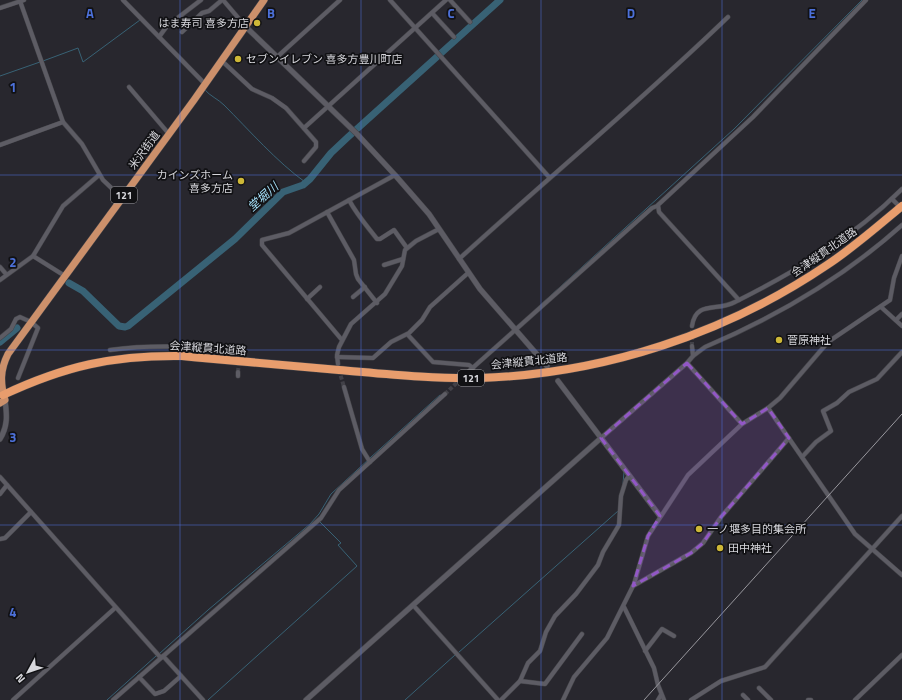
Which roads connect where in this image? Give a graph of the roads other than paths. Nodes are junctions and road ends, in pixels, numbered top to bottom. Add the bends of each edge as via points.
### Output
1 (122, 0) edge
2 (201, 0) edge
3 (222, 0) edge
4 (264, 0) edge
5 (340, 0) edge
6 (390, 0) edge
7 (446, 0) edge
8 (450, 0) edge
9 (866, 0) edge
10 (22, 1) edge
11 (0, 8) edge
12 (432, 13) junction
13 (728, 17) dead end
14 (470, 22) dead end
15 (246, 27) junction
16 (415, 28) junction
17 (182, 32) dead end
18 (159, 37) junction
19 (454, 37) dead end
20 (277, 57) junction
21 (222, 61) junction
22 (205, 84) junction
23 (129, 87) dead end
24 (328, 106) junction
25 (63, 122) junction
26 (304, 128) junction
27 (169, 134) junction
28 (0, 145) edge
29 (304, 161) dead end
30 (99, 175) dead end
31 (395, 175) junction
32 (549, 177) junction
33 (902, 190) edge
34 (122, 198) junction
35 (892, 199) junction
36 (349, 200) junction
37 (899, 205) edge
38 (657, 206) junction
39 (327, 212) junction
40 (902, 213) edge
41 (902, 225) edge
42 (439, 229) junction
43 (407, 248) junction
44 (33, 256) junction
45 (902, 256) edge
46 (404, 259) junction
47 (459, 259) junction
48 (384, 265) dead end
49 (0, 267) edge
50 (468, 273) junction
51 (6, 274) junction
52 (65, 276) junction
53 (0, 280) edge
54 (365, 287) junction
55 (320, 288) dead end
56 (352, 297) dead end
57 (307, 299) junction
58 (739, 300) junction
59 (377, 303) junction
60 (881, 306) junction
61 (902, 314) edge
62 (896, 320) junction
63 (31, 322) junction
64 (692, 326) tunnel mouth
65 (902, 326) edge
66 (516, 331) junction
67 (408, 334) junction
68 (0, 338) edge
69 (342, 340) junction
70 (692, 346) tunnel mouth
71 (110, 350) dead end
72 (902, 352) edge
73 (240, 354) dead end
74 (693, 356) junction
75 (337, 357) junction
76 (687, 362) junction
77 (338, 364) tunnel mouth
78 (547, 366) dead end
79 (472, 368) junction
80 (468, 372) tunnel mouth
81 (18, 378) dead end
82 (558, 381) dead end
83 (344, 387) tunnel mouth
84 (445, 394) tunnel mouth
85 (2, 399) edge
86 (768, 408) junction
87 (742, 424) junction
88 (601, 438) junction
89 (789, 438) junction
90 (0, 439) edge
91 (802, 457) junction
92 (370, 462) junction
93 (629, 476) junction
94 (0, 477) edge
95 (7, 485) junction
96 (0, 494) edge
97 (31, 512) junction
98 (660, 516) junction
99 (902, 516) edge
100 (0, 539) edge
101 (872, 549) junction
102 (902, 576) edge
103 (633, 586) junction
104 (413, 605) junction
105 (624, 607) junction
106 (115, 608) junction
107 (582, 634) dead end
108 (674, 636) dead end
109 (645, 651) junction
110 (902, 656) edge
111 (162, 657) junction
112 (139, 676) junction
113 (181, 676) junction
114 (520, 681) junction
115 (759, 688) dead end
116 (661, 695) junction
117 (743, 695) dead end
118 (13, 700) edge
119 (113, 700) edge
120 (203, 700) edge
121 (306, 700) edge
122 (498, 700) edge
123 (501, 700) edge
124 (563, 700) edge
125 (658, 700) edge
126 (664, 700) edge
127 (691, 700) edge
128 (748, 700) edge
129 (771, 700) edge
130 (855, 700) edge

1 - 18 street
2 - 18 street via 167,26
3 - 15 street
3 - 17 street via 209,11 202,13
4 - 15 highway, 米沢街道 / 121
5 - 20 street
6 - 16 street
7 - 12 street
8 - 14 street
9 - 38 street via 752,117
10 - 11 street
10 - 25 street
12 - 16 street
12 - 19 street
13 - 32 street via 689,55
15 - 20 street
15 - 21 highway, 米沢街道 / 121
16 - 24 street
16 - 32 street
18 - 22 street
20 - 24 street
21 - 22 highway, 米沢街道 / 121
21 - 26 street via 252,89 286,108
22 - 27 highway, 米沢街道 / 121
23 - 27 street
24 - 26 street
24 - 31 street
25 - 28 street
25 - 34 street via 82,144 103,180
26 - 29 street via 318,145
27 - 34 highway, 米沢街道 / 121
30 - 44 street via 63,206
31 - 36 street
31 - 42 street
32 - 47 street
33 - 35 street
34 - 52 highway, 米沢街道 / 121
35 - 37 street
35 - 58 street via 827,250
36 - 39 street
36 - 43 street via 357,215 377,239 394,230
37 - 85 highway, 会津縦貫北道路 / 121 via 828,265 763,303 682,339 591,364 510,376 452,378 182,356 154,356 104,361 66,369 36,380
38 - 58 street via 659,212
38 - 66 street
39 - 54 street via 354,260 356,274
39 - 57 street via 289,233 262,240 262,245
40 - 85 highway, 会津縦貫北道路 / 121 via 830,268 745,317 683,342 592,368 530,377 451,382 357,377 187,362 130,362 68,374
41 - 74 street via 851,266 800,300 705,347
42 - 43 street
42 - 47 street
43 - 46 street via 403,254
44 - 51 street
44 - 52 street
45 - 60 street via 890,300
46 - 48 street
46 - 59 street via 396,277
47 - 50 street
49 - 51 street
50 - 66 street
50 - 67 street via 430,307
51 - 53 street
52 - 63 highway, 米沢街道 / 121
54 - 56 street
54 - 59 street
55 - 57 street
57 - 69 street
58 - 64 street via 728,306 701,310 696,314
59 - 69 street via 353,322
60 - 62 street
60 - 86 street via 828,342 789,388
61 - 62 street
62 - 65 street
63 - 68 street via 20,317 16,319 11,329
63 - 81 street via 38,330
63 - 85 highway, 米沢街道 / 121 via 4,362 1,374
66 - 78 street
66 - 79 street
67 - 75 street via 391,342 371,359
67 - 79 street via 433,362 469,365
69 - 75 street
70 - 74 street
71 - 73 street via 188,346 240,350
72 - 91 street via 877,379 849,392 822,411 831,431
74 - 76 street
75 - 77 street
76 - 87 street
76 - 88 street
79 - 80 street
82 - 88 street
83 - 92 street via 362,449
84 - 92 street
85 - 90 street via 7,418
86 - 87 street
86 - 89 street
87 - 98 street via 688,475
88 - 93 street
88 - 104 street
89 - 91 street
89 - 103 street via 721,517 703,543 691,554
91 - 101 street via 855,534
92 - 111 street via 334,495 321,518
93 - 98 street
93 - 114 street via 621,496 617,530 594,572 555,616 546,632 541,649 528,663
94 - 95 street
95 - 96 street
95 - 97 street
97 - 100 street via 4,539
97 - 106 street
98 - 103 street via 648,536
99 - 101 street
101 - 102 street
101 - 127 street via 765,667 720,681
103 - 105 street
104 - 121 street
104 - 122 street
105 - 109 street
105 - 124 street via 607,638 574,677
106 - 111 street
106 - 118 street
107 - 114 street via 545,684
108 - 109 street via 662,629
109 - 116 street via 654,668
110 - 130 street
111 - 112 street
111 - 113 street
112 - 113 street via 155,694 164,691
112 - 119 street
113 - 120 street
114 - 123 street
115 - 129 street
116 - 125 street
116 - 126 street
117 - 128 street

